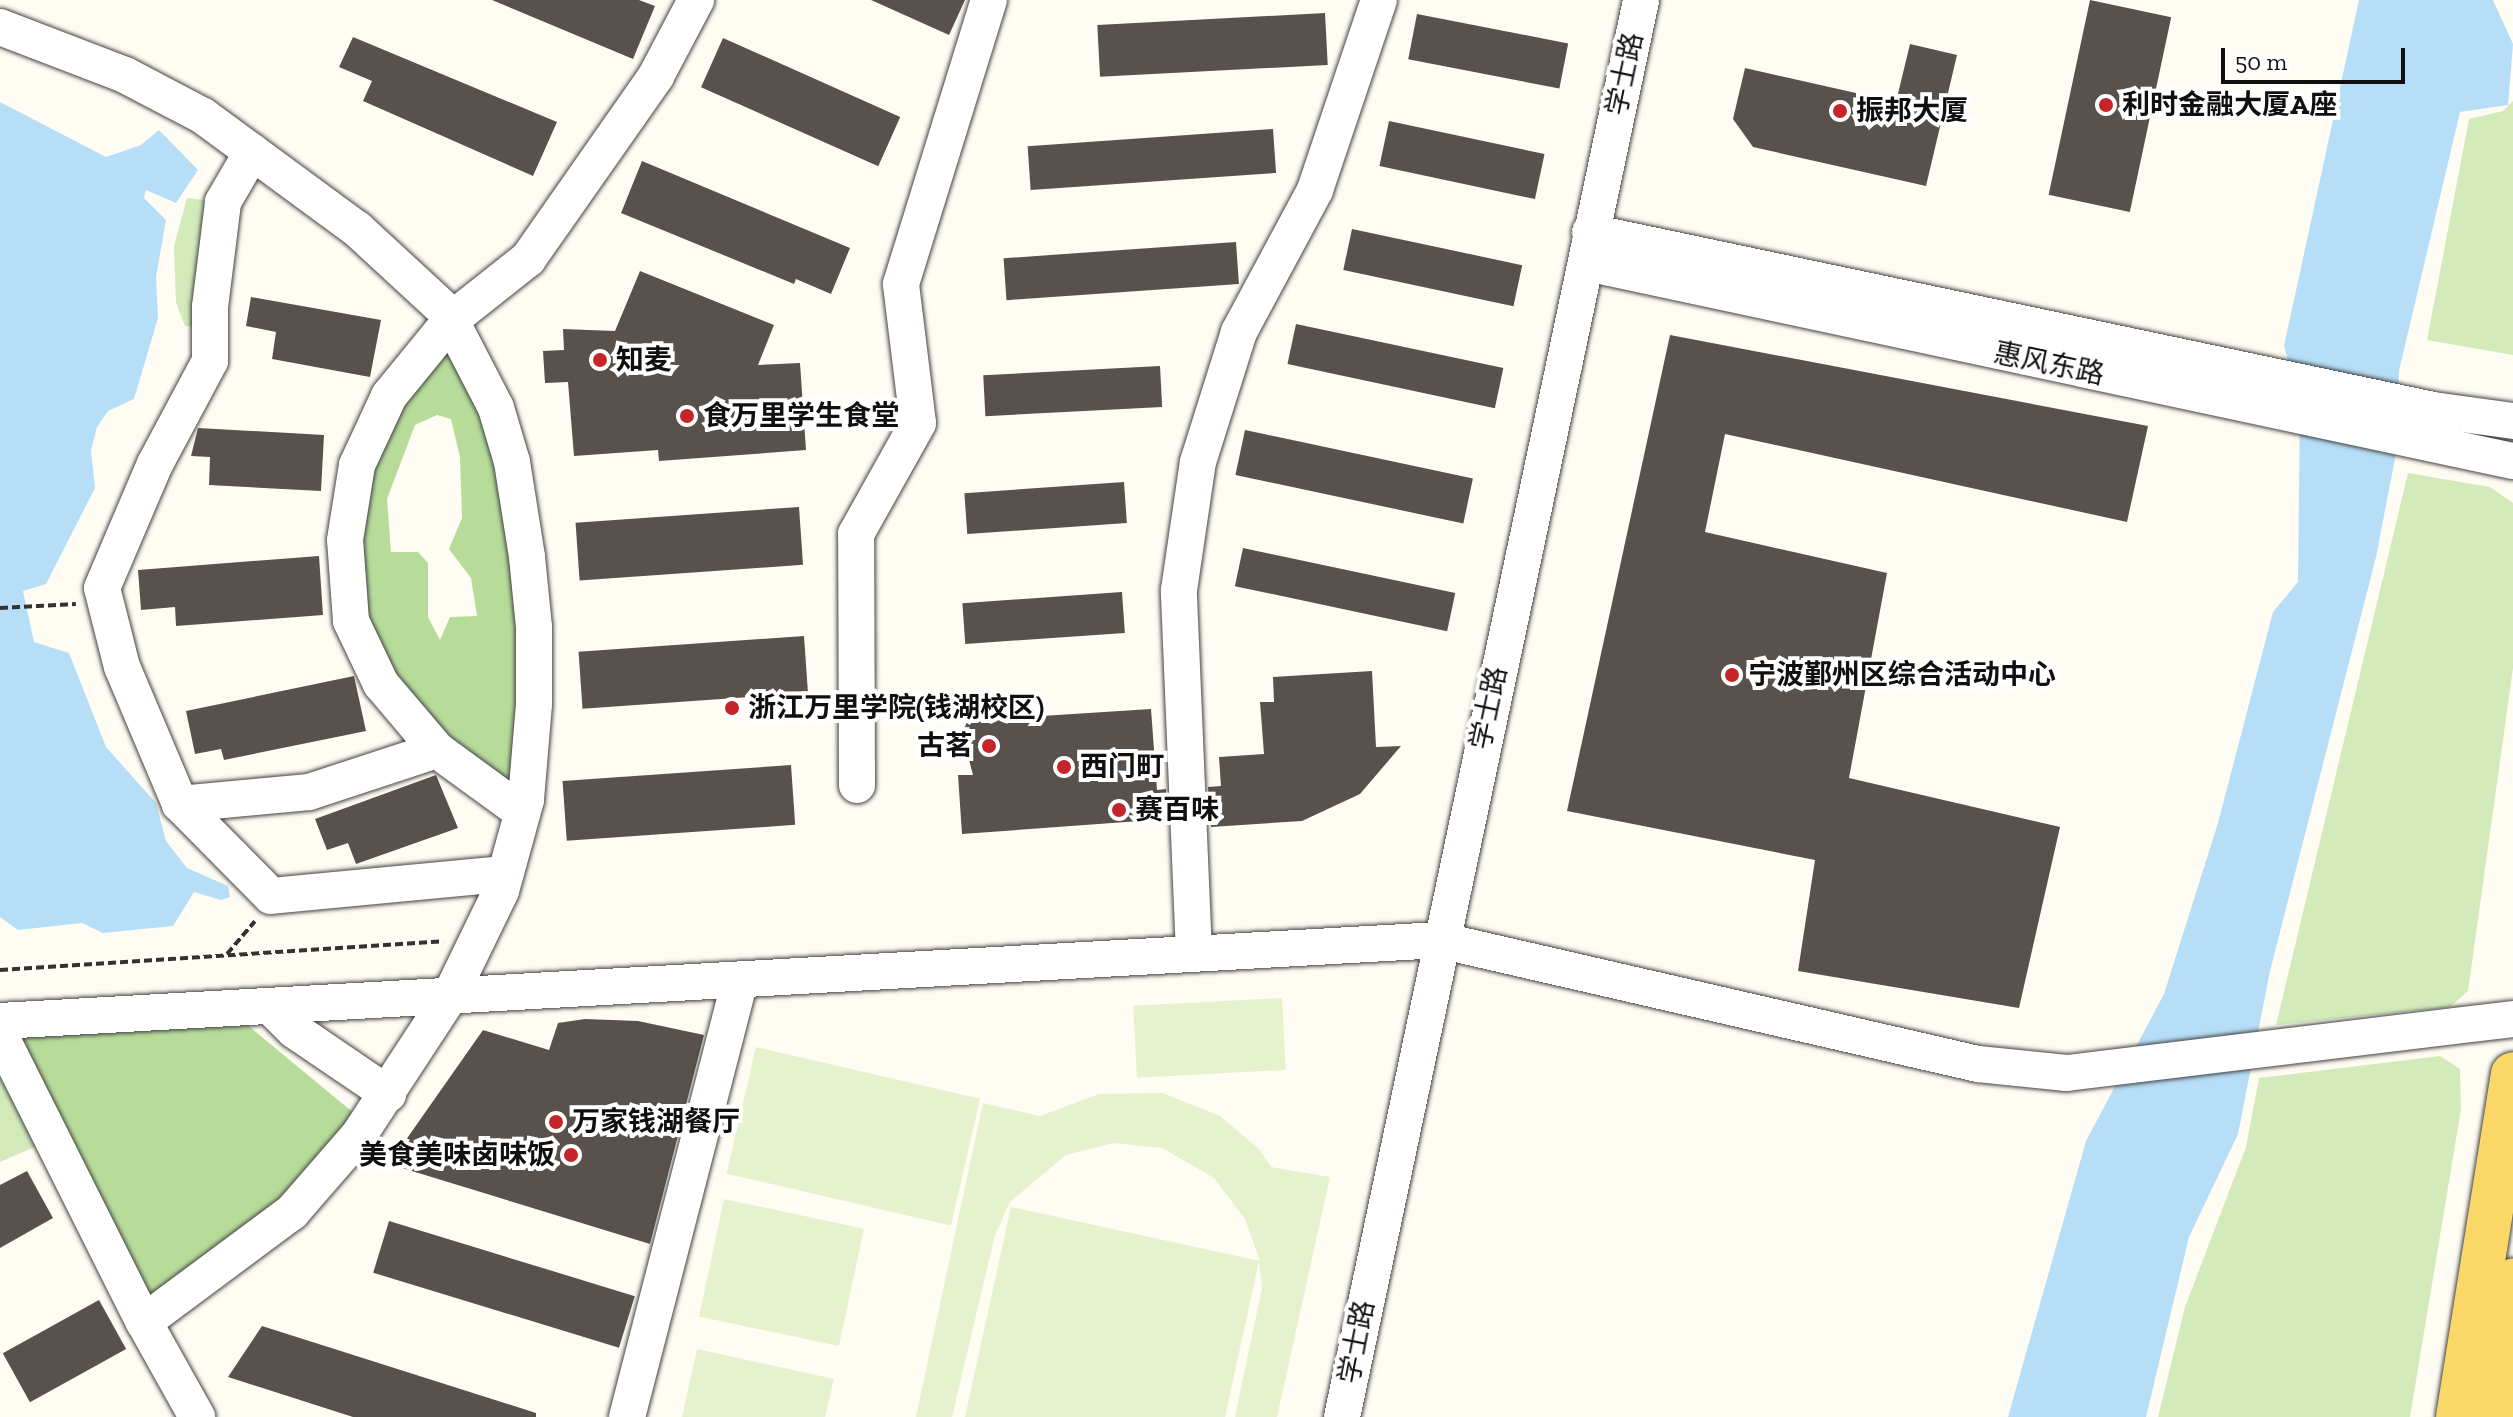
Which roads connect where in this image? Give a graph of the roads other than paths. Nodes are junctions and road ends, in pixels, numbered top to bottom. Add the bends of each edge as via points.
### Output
1 (16, 0) edge
2 (696, 0) edge
3 (989, 0) edge
4 (1379, 0) edge
5 (1641, 0) edge
6 (0, 9) edge
7 (0, 27) edge
8 (252, 152) junction
9 (1588, 248) junction
10 (451, 320) junction
11 (2513, 421) edge
12 (2428, 426) junction
13 (2513, 461) edge
14 (437, 750) junction
15 (857, 785) dead end
16 (180, 804) junction
17 (522, 812) junction
18 (505, 874) junction
19 (1439, 940) junction
20 (1194, 954) junction
21 (740, 980) junction
22 (450, 996) junction
23 (270, 1006) junction
24 (2513, 1019) edge
25 (0, 1021) edge
26 (0, 1035) edge
27 (2513, 1074) edge
28 (388, 1094) junction
29 (2513, 1281) edge
30 (144, 1322) junction
31 (197, 1417) edge
32 (627, 1417) edge
33 (1342, 1417) edge
34 (2458, 1417) edge
35 (2492, 1417) edge

1 - 6 street
2 - 10 street via 656,76 528,259
3 - 15 street via 901,284 918,423 856,534
4 - 20 street via 1315,190 1239,332 1198,462 1179,590
5 - 9 street, 学士路
7 - 8 street via 125,75 203,116
8 - 10 street via 357,229
8 - 16 street via 223,202 210,307 210,361 155,464 102,588 122,667
9 - 12 street, 惠风东路 via 2273,376
9 - 12 street, 惠风东路 via 2263,410
9 - 19 street, 学士路
10 - 14 street via 389,396 357,465 345,540 351,621 381,684
10 - 17 street via 496,408 512,462 527,557 534,704
11 - 12 street, 惠风东路
12 - 13 street, 惠风东路
14 - 16 street via 309,792
14 - 17 street
16 - 18 street via 271,896
17 - 18 street
18 - 22 street
19 - 20 street
19 - 24 street via 1978,1064 2067,1073
19 - 33 street, 学士路
20 - 21 street
21 - 22 street
21 - 32 street
22 - 23 street
22 - 28 street
23 - 25 street
23 - 28 street via 294,1030
26 - 30 street
27 - 34 main road
28 - 30 street via 292,1212
29 - 35 main road
30 - 31 street

